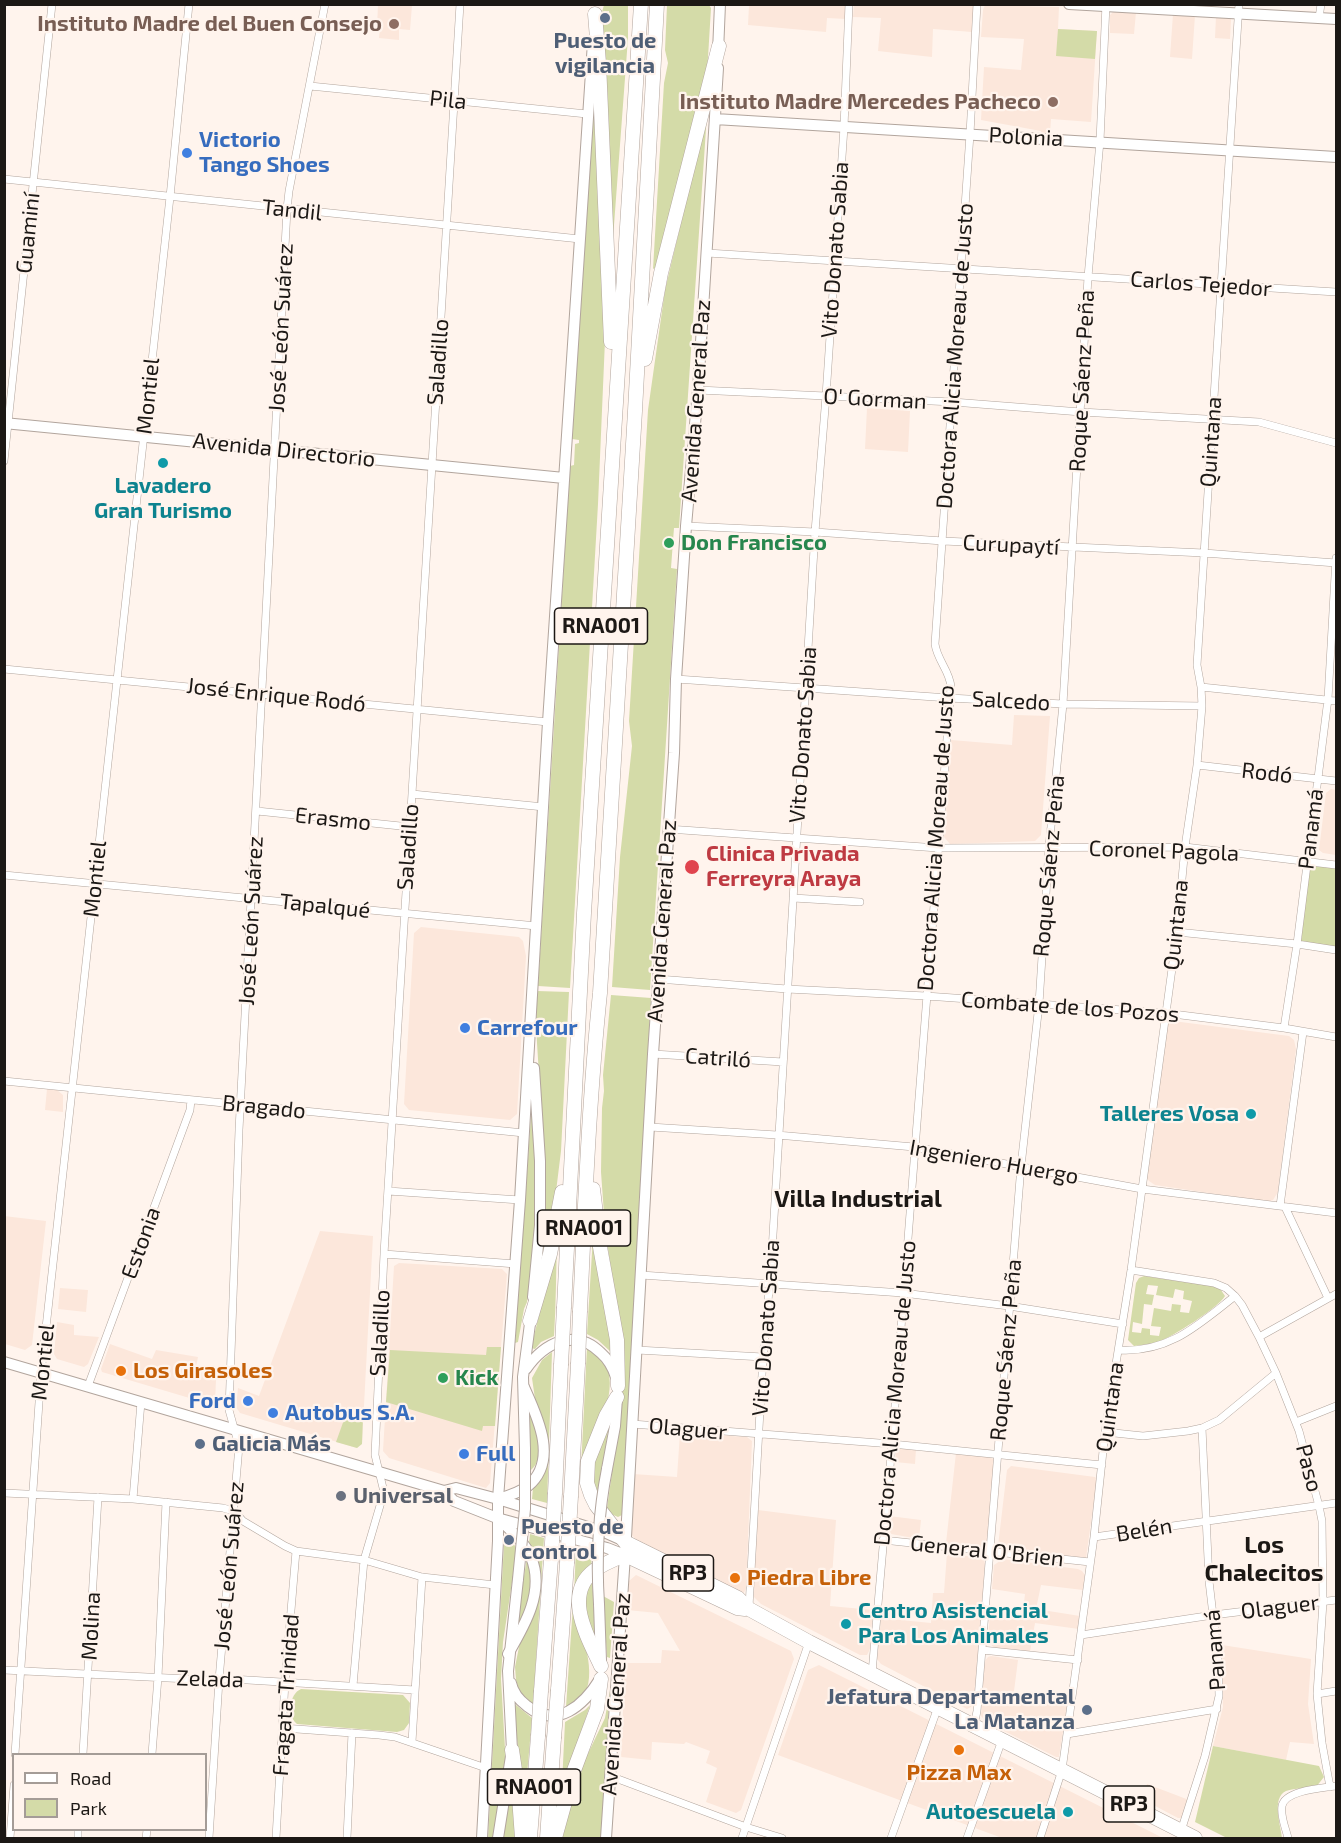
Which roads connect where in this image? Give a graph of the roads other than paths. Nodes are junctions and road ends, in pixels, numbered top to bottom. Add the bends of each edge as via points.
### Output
1 (51, 4) edge
2 (189, 4) edge
3 (325, 4) edge
4 (460, 4) edge
5 (641, 4) edge
6 (657, 4) edge
7 (720, 4) edge
8 (849, 4) edge
9 (977, 4) edge
10 (1069, 4) edge
11 (1321, 4) edge
12 (1106, 6) edge
13 (595, 9) edge
14 (1239, 9) edge
15 (1319, 18) junction
16 (1336, 19) edge
17 (719, 46) junction
18 (310, 86) junction
19 (454, 101) junction
20 (587, 114) junction
21 (715, 119) junction
22 (844, 126) junction
23 (970, 134) junction
24 (1100, 141) junction
25 (1229, 149) junction
26 (1336, 157) edge
27 (4, 179) edge
28 (34, 183) junction
29 (170, 197) junction
30 (287, 209) junction
31 (447, 226) junction
32 (580, 239) junction
33 (707, 253) junction
34 (834, 261) junction
35 (960, 269) junction
36 (1088, 277) junction
37 (1221, 285) junction
38 (1336, 292) edge
39 (698, 390) junction
40 (826, 396) junction
41 (952, 402) junction
42 (636, 411) junction
43 (1081, 412) junction
44 (613, 419) junction
45 (1213, 420) junction
46 (7, 423) edge
47 (143, 436) junction
48 (1336, 443) edge
49 (276, 449) junction
50 (4, 461) edge
51 (431, 464) junction
52 (564, 478) junction
53 (686, 525) junction
54 (814, 532) junction
55 (943, 541) junction
56 (1072, 548) junction
57 (1204, 553) junction
58 (1336, 558) edge
59 (1336, 563) edge
60 (4, 669) edge
61 (116, 679) junction
62 (676, 679) junction
63 (1201, 687) junction
64 (806, 689) junction
65 (263, 694) junction
66 (949, 698) junction
67 (1332, 700) edge
68 (1063, 704) junction
69 (1202, 706) junction
70 (417, 709) junction
71 (548, 722) junction
72 (1197, 765) junction
73 (1317, 779) junction
74 (1336, 781) edge
75 (412, 794) junction
76 (544, 807) junction
77 (257, 811) junction
78 (410, 827) junction
79 (668, 829) junction
80 (796, 837) junction
81 (1185, 847) junction
82 (938, 848) junction
83 (1049, 848) junction
84 (1307, 861) junction
85 (1336, 865) edge
86 (4, 875) edge
87 (94, 883) junction
88 (793, 898) junction
89 (251, 899) junction
90 (860, 902) dead end
91 (404, 914) junction
92 (537, 926) junction
93 (1177, 932) junction
94 (1297, 944) junction
95 (1336, 950) edge
96 (658, 979) junction
97 (787, 989) junction
98 (926, 996) junction
99 (1039, 1004) junction
100 (1166, 1013) junction
101 (1284, 1028) junction
102 (1303, 1032) junction
103 (1336, 1037) edge
104 (530, 1041) junction
105 (653, 1054) junction
106 (783, 1062) junction
107 (4, 1081) edge
108 (73, 1087) junction
109 (191, 1100) junction
110 (241, 1104) junction
111 (391, 1120) junction
112 (650, 1127) junction
113 (524, 1133) junction
114 (777, 1135) junction
115 (571, 1145) junction
116 (588, 1145) junction
117 (914, 1147) junction
118 (1021, 1166) junction
119 (1142, 1189) junction
120 (388, 1191) junction
121 (520, 1200) junction
122 (1282, 1207) junction
123 (1336, 1213) edge
124 (384, 1254) junction
125 (516, 1264) junction
126 (1131, 1270) junction
127 (641, 1275) junction
128 (769, 1283) junction
129 (903, 1293) junction
130 (1336, 1294) edge
131 (1235, 1296) junction
132 (1328, 1298) junction
133 (1009, 1306) junction
134 (530, 1321) junction
135 (1123, 1324) junction
136 (1259, 1337) junction
137 (637, 1350) junction
138 (1119, 1350) junction
139 (763, 1357) junction
140 (4, 1362) edge
141 (41, 1372) junction
142 (524, 1372) junction
143 (1276, 1373) junction
144 (88, 1386) junction
145 (524, 1387) junction
146 (618, 1392) junction
147 (141, 1402) junction
148 (1336, 1406) edge
149 (1296, 1422) junction
150 (632, 1424) junction
151 (1202, 1428) junction
152 (236, 1430) junction
153 (1105, 1431) junction
154 (759, 1435) junction
155 (892, 1444) junction
156 (998, 1454) junction
157 (1102, 1465) junction
158 (378, 1473) junction
159 (444, 1491) junction
160 (4, 1492) edge
161 (32, 1493) junction
162 (98, 1497) junction
163 (133, 1499) junction
164 (498, 1499) junction
165 (166, 1502) junction
166 (1336, 1503) edge
167 (1319, 1506) junction
168 (234, 1511) junction
169 (497, 1518) junction
170 (1208, 1520) junction
171 (1094, 1537) junction
172 (883, 1540) junction
173 (625, 1549) junction
174 (296, 1551) junction
175 (990, 1552) junction
176 (364, 1560) junction
177 (1090, 1562) junction
178 (422, 1577) junction
179 (495, 1585) junction
180 (1336, 1600) edge
181 (1323, 1602) junction
182 (749, 1609) junction
183 (1213, 1615) junction
184 (1081, 1635) junction
185 (809, 1642) junction
186 (982, 1650) junction
187 (508, 1654) junction
188 (1078, 1660) junction
189 (4, 1670) edge
190 (20, 1671) junction
191 (508, 1671) junction
192 (601, 1672) junction
193 (872, 1673) junction
194 (88, 1674) junction
195 (158, 1677) junction
196 (219, 1680) junction
197 (285, 1682) junction
198 (353, 1686) junction
199 (415, 1690) junction
200 (1336, 1691) edge
201 (1317, 1694) junction
202 (938, 1707) junction
203 (1217, 1709) junction
204 (974, 1726) junction
205 (283, 1728) junction
206 (352, 1733) junction
207 (1067, 1734) junction
208 (1002, 1740) junction
209 (412, 1742) junction
210 (512, 1750) junction
211 (15, 1753) edge
212 (83, 1753) edge
213 (152, 1753) edge
214 (486, 1768) junction
215 (1062, 1770) junction
216 (610, 1776) junction
217 (1333, 1786) edge
218 (12, 1812) edge
219 (746, 1827) junction
220 (1181, 1831) junction
221 (10, 1839) edge
222 (209, 1839) edge
223 (276, 1839) edge
224 (347, 1839) edge
225 (482, 1839) edge
226 (498, 1839) edge
227 (522, 1839) edge
228 (530, 1839) edge
229 (547, 1839) edge
230 (555, 1839) edge
231 (606, 1839) edge
232 (742, 1839) edge
233 (782, 1839) edge
234 (891, 1839) edge
235 (967, 1839) edge
236 (1040, 1839) edge
237 (1195, 1839) edge
238 (1288, 1839) edge

1 - 28 street, Guaminí
2 - 29 street, Montiel
3 - 18 street, José León Suárez
4 - 19 street, Saladillo
5 - 44 highway, RNA001
6 - 42 highway, RNA001
7 - 17 street, Avenida General Paz
8 - 22 street, Vito Donato Sabia
9 - 23 street, Doctora Alicia Moreau de Justo
10 - 12 street
11 - 15 street
12 - 14 street
12 - 24 street, Roque Sáenz Peña
13 - 20 street
13 - 44 highway
14 - 15 street
14 - 25 street, Quintana
15 - 16 street
17 - 21 street, Avenida General Paz
17 - 42 highway via 662,273
18 - 19 street, Pila
18 - 30 street, José León Suárez
19 - 20 street, Pila
19 - 31 street, Saladillo
20 - 32 street
21 - 22 street, Polonia
21 - 33 street, Avenida General Paz
22 - 23 street, Polonia
22 - 34 street, Vito Donato Sabia
23 - 24 street, Polonia
23 - 35 street, Doctora Alicia Moreau de Justo
24 - 25 street, Polonia
24 - 36 street, Roque Sáenz Peña
25 - 26 street, Polonia
25 - 37 street, Quintana
27 - 28 street, Tandil
28 - 29 street, Tandil
28 - 46 street, Guaminí
29 - 30 street, Tandil
29 - 47 street, Montiel
30 - 31 street, Tandil
30 - 49 street, José León Suárez
31 - 32 street, Tandil
31 - 51 street, Saladillo
32 - 52 street
33 - 34 street, Carlos Tejedor
33 - 39 street, Avenida General Paz
34 - 35 street, Carlos Tejedor
34 - 40 street, Vito Donato Sabia
35 - 36 street, Carlos Tejedor
35 - 41 street, Doctora Alicia Moreau de Justo
36 - 37 street, Carlos Tejedor
36 - 43 street, Roque Sáenz Peña
37 - 38 street, Carlos Tejedor
37 - 45 street, Quintana
39 - 40 street, O' Gorman
39 - 53 street, Avenida General Paz
40 - 41 street, O' Gorman
40 - 54 street, Vito Donato Sabia
41 - 43 street, O' Gorman
41 - 55 street, Doctora Alicia Moreau de Justo
42 - 116 highway, RNA001
43 - 45 street, O' Gorman
43 - 56 street, Roque Sáenz Peña
44 - 115 highway, RNA001
45 - 48 street, O' Gorman via 1266,423
45 - 57 street, Quintana
46 - 47 street, Avenida Directorio
46 - 50 street, Guaminí
47 - 49 street, Avenida Directorio
47 - 61 street, Montiel
49 - 51 street, Avenida Directorio
49 - 65 street, José León Suárez
51 - 52 street, Avenida Directorio
51 - 70 street, Saladillo
52 - 71 street
53 - 54 street, Curupaytí
53 - 62 street, Avenida General Paz
54 - 55 street, Curupaytí
54 - 64 street, Vito Donato Sabia
55 - 56 street, Curupaytí
55 - 66 street, Doctora Alicia Moreau de Justo via 935,644 951,681
56 - 57 street, Curupaytí
56 - 68 street, Roque Sáenz Peña
57 - 59 street, Curupaytí
57 - 63 street, Quintana via 1197,665
58 - 59 street, Panamá
59 - 67 street, Panamá
60 - 61 street, José Enrique Rodó
61 - 65 street, José Enrique Rodó
61 - 87 street, Montiel
62 - 64 street, Salcedo
62 - 79 street, Avenida General Paz
63 - 67 street
63 - 69 street, Quintana
64 - 66 street, Salcedo
64 - 80 street, Vito Donato Sabia
65 - 70 street, José Enrique Rodó
65 - 77 street, José León Suárez
66 - 68 street, Salcedo
66 - 82 street, Doctora Alicia Moreau de Justo
67 - 73 street, Panamá
68 - 69 street, Salcedo
68 - 83 street, Roque Sáenz Peña
69 - 72 street, Quintana
70 - 71 street, José Enrique Rodó
70 - 75 street, Saladillo
71 - 76 street
72 - 73 street, Rodó
72 - 81 street, Quintana
73 - 74 street, Rodó
73 - 84 street, Panamá
75 - 76 street
75 - 78 street, Saladillo
76 - 92 street
77 - 78 street, Erasmo
77 - 89 street, José León Suárez
78 - 91 street, Saladillo
79 - 80 street, Coronel Pagola
79 - 96 street, Avenida General Paz
80 - 82 street, Coronel Pagola
80 - 88 street, Vito Donato Sabia
81 - 83 street, Coronel Pagola
81 - 84 street, Coronel Pagola
81 - 93 street, Quintana
82 - 83 street, Coronel Pagola
82 - 98 street, Doctora Alicia Moreau de Justo
83 - 99 street, Roque Sáenz Peña
84 - 85 street, Coronel Pagola
84 - 94 street, Panamá
86 - 87 street, Tapalqué
87 - 89 street, Tapalqué
87 - 108 street, Montiel
88 - 90 street
88 - 97 street, Vito Donato Sabia
89 - 91 street, Tapalqué
89 - 110 street, José León Suárez
91 - 92 street, Tapalqué
91 - 111 street, Saladillo
92 - 104 street
93 - 94 street
93 - 100 street, Quintana
94 - 95 street
94 - 101 street, Panamá
96 - 97 street, Combate de los Pozos
96 - 105 street, Avenida General Paz
97 - 98 street, Combate de los Pozos
97 - 106 street, Vito Donato Sabia
98 - 99 street, Combate de los Pozos
98 - 117 street, Doctora Alicia Moreau de Justo
99 - 100 street, Combate de los Pozos
99 - 118 street, Roque Sáenz Peña
100 - 101 street, Combate de los Pozos
100 - 119 street, Quintana
101 - 102 street, Combate de los Pozos
102 - 103 street, Combate de los Pozos
102 - 122 street
104 - 113 street
104 - 134 street via 540,1161 540,1225
105 - 106 street, Catriló
105 - 112 street, Avenida General Paz
106 - 114 street, Vito Donato Sabia
107 - 108 street, Bragado
108 - 109 street, Bragado
108 - 141 street, Montiel
109 - 110 street, Bragado
109 - 144 street, Estonia
110 - 111 street, Bragado
110 - 152 street, José León Suárez via 229,1410
111 - 113 street, Bragado
111 - 120 street, Saladillo
112 - 114 street, Ingeniero Huergo
112 - 127 street, Avenida General Paz
113 - 121 street
114 - 117 street, Ingeniero Huergo
114 - 128 street, Vito Donato Sabia
115 - 134 highway via 550,1254
115 - 228 highway, RNA001, bridge via 555,1493
116 - 146 highway via 598,1235 617,1340
116 - 229 highway, RNA001, bridge via 571,1496
117 - 118 street, Ingeniero Huergo
117 - 129 street, Doctora Alicia Moreau de Justo
118 - 119 street, Ingeniero Huergo
118 - 133 street, Roque Sáenz Peña
119 - 122 street, Ingeniero Huergo
119 - 126 street, Quintana
120 - 121 street
120 - 124 street, Saladillo
121 - 125 street
122 - 123 street, Ingeniero Huergo
122 - 132 street
124 - 125 street
124 - 158 street, Saladillo via 375,1455
125 - 164 street
126 - 131 street via 1214,1283
126 - 135 street, Quintana
127 - 128 street
127 - 137 street, Avenida General Paz
128 - 129 street
128 - 139 street, Vito Donato Sabia
129 - 133 street
129 - 155 street, Doctora Alicia Moreau de Justo
130 - 132 street
131 - 136 street, Paso
131 - 138 street via 1174,1340 1135,1351
132 - 136 street
133 - 135 street
133 - 156 street, Roque Sáenz Peña
134 - 142 street
135 - 138 street, Quintana
136 - 143 street, Paso
137 - 139 street
137 - 150 street, Avenida General Paz
138 - 153 street, Quintana
139 - 154 street, Vito Donato Sabia
140 - 141 street
141 - 144 street
141 - 161 street, Montiel
142 - 145 street
142 - 146 street via 540,1352 559,1342 578,1339 606,1357 614,1370
143 - 149 street, Paso
143 - 151 street via 1219,1420
144 - 147 street
145 - 164 street via 542,1436 542,1461 538,1474 527,1487
145 - 187 street, bridge via 525,1509
146 - 173 highway via 590,1453 586,1483
146 - 192 street, bridge via 597,1532
147 - 152 street
147 - 163 street
148 - 149 street
149 - 167 street, Paso
150 - 154 street, Olaguer
150 - 173 street, Avenida General Paz
151 - 153 street via 1143,1437
151 - 170 street, Panamá
152 - 158 street
152 - 168 street, José León Suárez via 239,1446
153 - 157 street, Quintana
154 - 155 street, Olaguer
154 - 182 street, Vito Donato Sabia
155 - 156 street, Olaguer
155 - 172 street, Doctora Alicia Moreau de Justo
156 - 157 street, Olaguer
156 - 175 street, Roque Sáenz Peña
157 - 171 street, Quintana
158 - 159 street
158 - 176 street, Saladillo via 384,1492
159 - 164 street via 456,1488
159 - 169 street via 454,1501
160 - 161 street
161 - 162 street
161 - 190 street, Montiel
162 - 163 street
162 - 194 street, Molina
163 - 165 street
164 - 169 street
164 - 173 street via 604,1532
165 - 168 street
165 - 195 street
166 - 167 street, Belén
167 - 170 street, Belén
167 - 181 street, Paso
168 - 174 street via 243,1521
168 - 196 street, José León Suárez
169 - 173 street via 607,1548
169 - 179 street
169 - 187 street via 531,1556 536,1580 522,1631
170 - 171 street, Belén
170 - 183 street, Panamá
171 - 177 street, Quintana
172 - 175 street, General O'Brien
172 - 193 street, Doctora Alicia Moreau de Justo
173 - 182 highway, RP3 via 738,1608
173 - 192 highway via 595,1570 580,1593 580,1614
173 - 216 street, Avenida General Paz
174 - 176 street
174 - 197 street, Fragata Trinidad
175 - 177 street, General O'Brien
175 - 186 street, Roque Sáenz Peña
176 - 178 street
176 - 198 street, Saladillo
177 - 184 street, Quintana
178 - 179 street
178 - 199 street
179 - 214 street
180 - 181 street, Olaguer
181 - 183 street, Olaguer
181 - 201 street, Paso
182 - 185 highway, RP3
183 - 184 street, Olaguer
183 - 203 street, Panamá via 1218,1658
184 - 188 street, Quintana
185 - 193 highway, RP3
185 - 219 street
186 - 188 street
186 - 204 street, Roque Sáenz Peña
187 - 191 street
188 - 207 street, Quintana
189 - 190 street, Zelada
190 - 194 street, Zelada
190 - 211 street, Montiel
191 - 192 street via 516,1695 546,1716 573,1709 591,1693
191 - 210 street
192 - 230 highway via 597,1709 573,1773
193 - 202 highway, RP3
194 - 195 street, Zelada
194 - 212 street, Molina
195 - 196 street, Zelada
195 - 213 street
196 - 197 street, Zelada
196 - 222 street, José León Suárez
197 - 198 street, Zelada
197 - 205 street, Fragata Trinidad
198 - 199 street, Zelada
199 - 209 street
200 - 201 street
201 - 217 street, Paso via 1322,1743
202 - 204 highway, RP3
202 - 234 street
203 - 207 street
203 - 220 street, Panamá
204 - 208 highway, RP3
205 - 206 street
205 - 223 street, Fragata Trinidad
206 - 209 street
206 - 224 street
207 - 215 street, Quintana
208 - 215 highway, RP3
208 - 235 street
209 - 214 street
210 - 226 street
210 - 227 highway
214 - 225 street
215 - 220 highway, RP3
215 - 236 street, Quintana
216 - 219 street
216 - 231 street, Avenida General Paz
217 - 238 street via 1285,1799 1282,1810
218 - 221 street
219 - 232 street
219 - 233 street
220 - 237 highway, RP3

